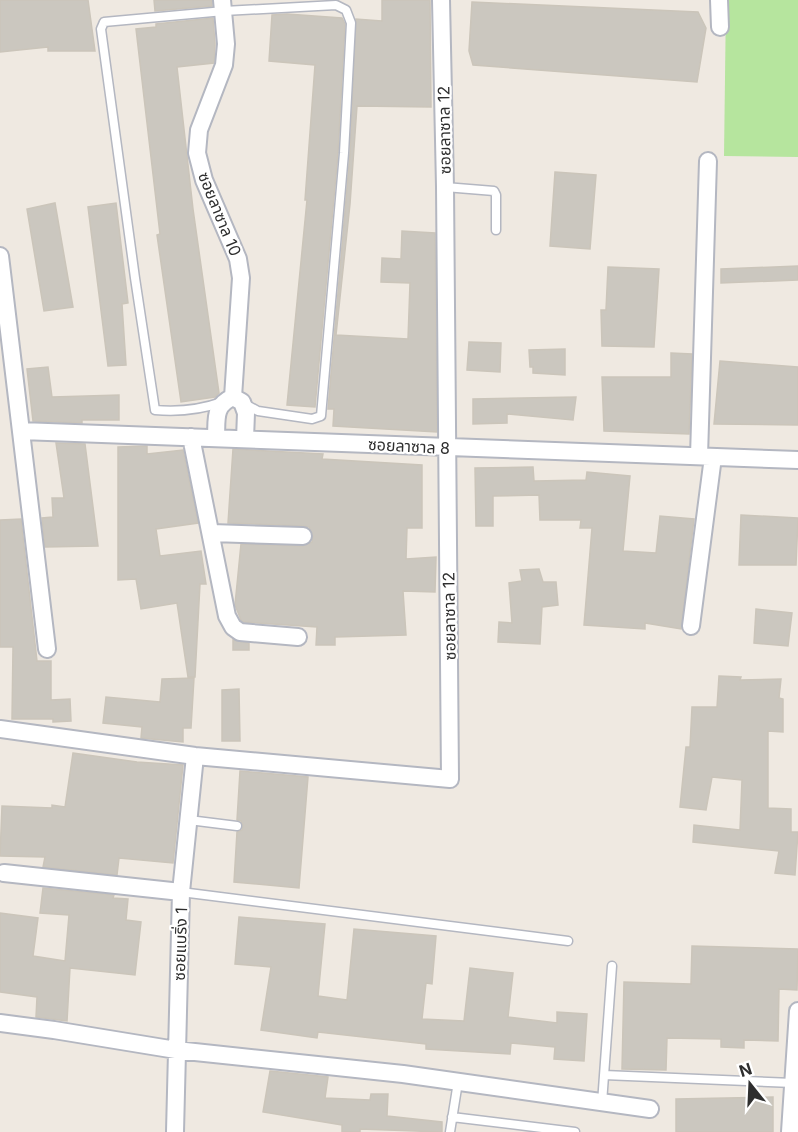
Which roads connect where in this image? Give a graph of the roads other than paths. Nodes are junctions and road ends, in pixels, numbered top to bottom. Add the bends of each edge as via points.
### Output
1 (441, 0) edge
2 (719, 0) edge
3 (223, 6) edge
4 (720, 27) dead end
5 (708, 161) dead end
6 (445, 187) junction
7 (496, 230) dead end
8 (0, 256) edge
9 (1, 278) edge
10 (232, 400) junction
11 (21, 431) junction
12 (191, 437) junction
13 (216, 438) junction
14 (246, 439) junction
15 (447, 448) junction
16 (706, 456) junction
17 (798, 460) edge
18 (212, 533) junction
19 (303, 536) dead end
20 (692, 626) dead end
21 (298, 637) dead end
22 (47, 649) dead end
23 (0, 729) edge
24 (195, 756) junction
25 (189, 820) junction
26 (237, 826) dead end
27 (4, 873) dead end
28 (181, 892) junction
29 (568, 941) dead end
30 (612, 966) dead end
31 (798, 1011) edge
32 (0, 1023) edge
33 (176, 1050) junction
34 (604, 1075) junction
35 (458, 1082) junction
36 (793, 1083) junction
37 (602, 1102) junction
38 (650, 1109) dead end
39 (452, 1117) junction
40 (175, 1132) edge
41 (450, 1132) edge
42 (575, 1132) edge
43 (790, 1132) edge

1 - 6 street, ซอยลาซาล 12
2 - 4 street
3 - 10 street, ซอยลาซาล 10 via 224,65 199,130 197,153 204,180 238,259 241,278
3 - 10 lane via 104,22 101,29 156,410 204,408
3 - 10 lane via 336,5 346,10 351,23 321,416 312,419 258,411
5 - 16 street
6 - 7 lane via 494,191
6 - 15 street, ซอยลาซาล 12
8 - 9 street
9 - 11 street
10 - 13 street, ซอยลาซาล 10 via 218,411
10 - 14 street, ซอยลาซาล 10 via 246,413
11 - 12 street, ซอยลาซาล 8
11 - 22 street
12 - 13 street, ซอยลาซาล 8
12 - 18 street
13 - 14 street, ซอยลาซาล 8
14 - 15 street, ซอยลาซาล 8
15 - 16 street, ซอยลาซาล 8
15 - 24 street, ซอยลาซาล 12 via 450,779
16 - 17 street, ซอยลาซาล 8
16 - 20 street
18 - 19 street
18 - 21 street via 227,616 233,627 240,633
23 - 24 street, ซอยลาซาล 12
24 - 25 street, ซอยแบริ่ง 1
25 - 26 lane
25 - 28 street, ซอยแบริ่ง 1
27 - 28 street
28 - 29 lane
28 - 33 street, ซอยแบริ่ง 1
30 - 34 lane
31 - 36 street
32 - 33 street
33 - 35 street
33 - 40 street, ซอยแบริ่ง 1
34 - 36 lane
34 - 37 lane
35 - 37 street
35 - 39 lane
36 - 43 street
37 - 38 street
39 - 41 lane
39 - 42 lane

